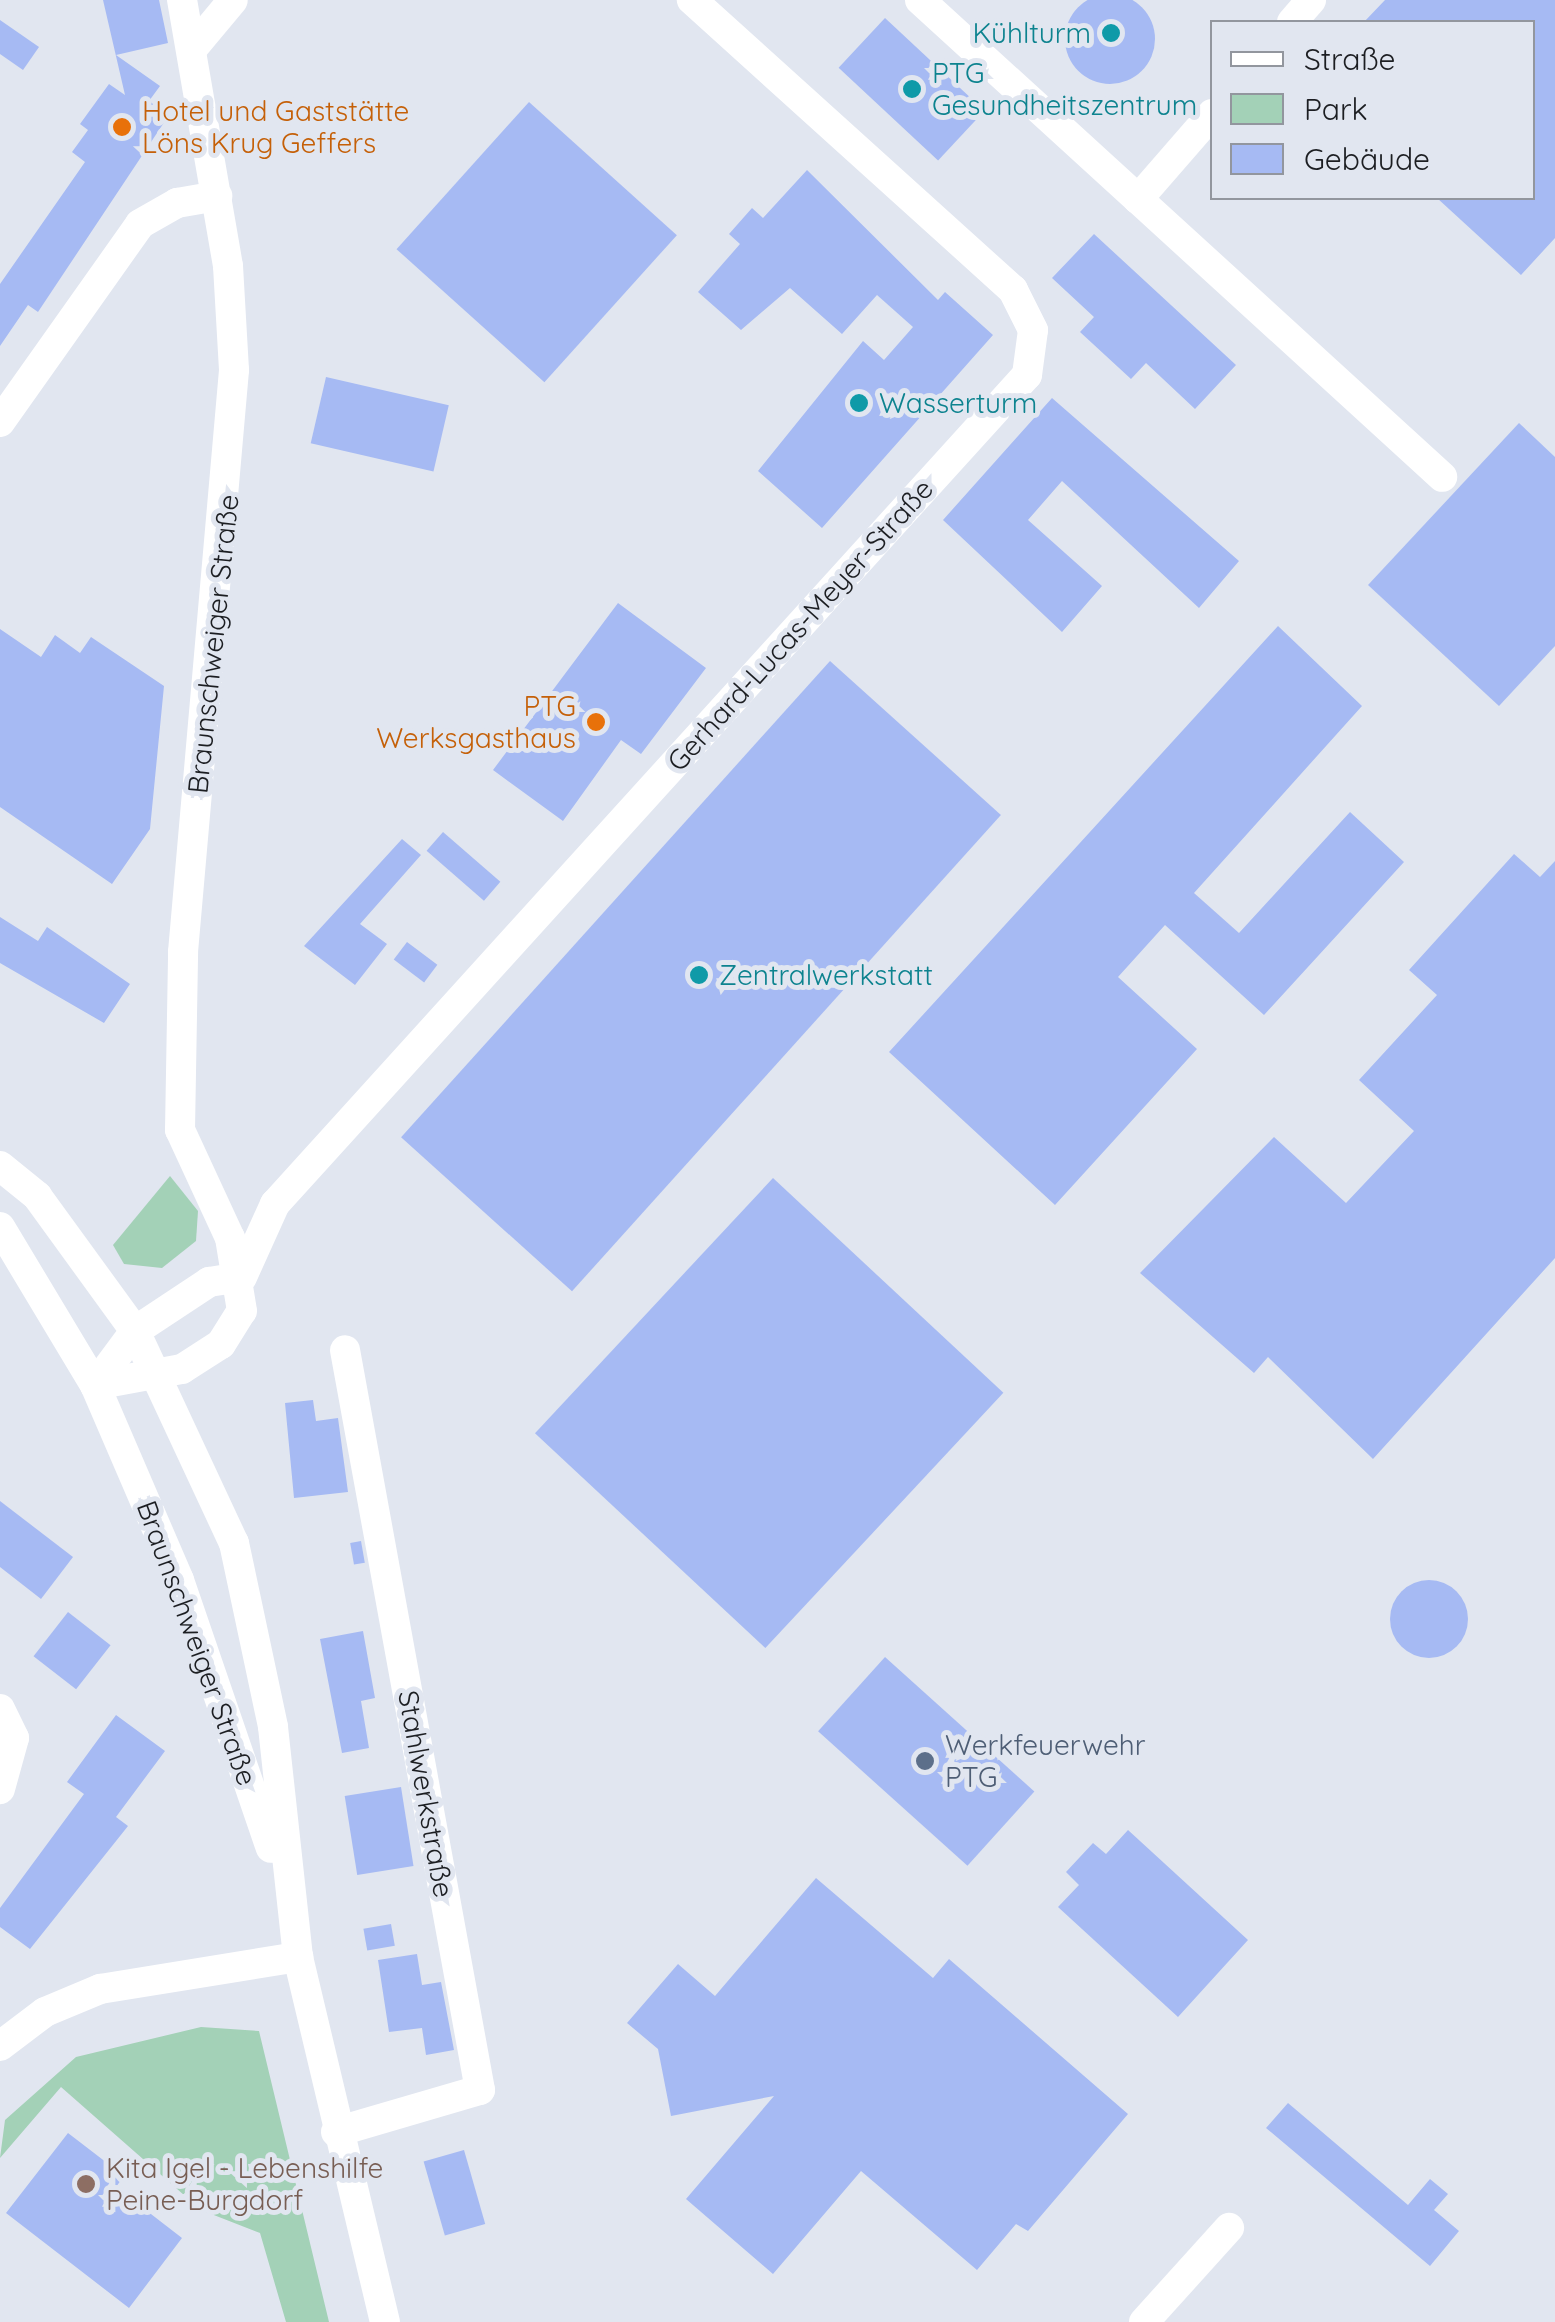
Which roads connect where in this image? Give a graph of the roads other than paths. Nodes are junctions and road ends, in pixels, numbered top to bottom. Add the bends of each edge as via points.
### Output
1 (182, 0) edge
2 (233, 0) edge
3 (692, 0) edge
4 (920, 0) edge
5 (1311, 0) edge
6 (1294, 20) edge
7 (194, 48) junction
8 (1210, 116) edge
9 (218, 196) junction
10 (1138, 199) junction
11 (0, 422) edge
12 (1442, 477) dead end
13 (0, 1166) edge
14 (0, 1226) edge
15 (242, 1277) junction
16 (135, 1331) junction
17 (345, 1350) dead end
18 (162, 1378) junction
19 (96, 1385) junction
20 (0, 1709) edge
21 (0, 1789) edge
22 (290, 1904) junction
23 (298, 1957) junction
24 (0, 2046) edge
25 (336, 2132) junction
26 (1228, 2228) dead end
27 (384, 2322) edge
28 (1144, 2322) edge

1 - 7 street, Braunschweiger Straße
2 - 7 street
3 - 15 street, Gerhard-Lucas-Meyer-Straße via 1013,290 1034,330 1026,375 276,1204
4 - 10 street
5 - 6 street
7 - 9 street, Braunschweiger Straße
8 - 10 street
9 - 11 street via 177,203 140,224
9 - 15 street, Braunschweiger Straße via 234,370 183,952 180,1130
10 - 12 street
13 - 16 street, Braunschweiger Straße via 37,1196
14 - 19 street, Braunschweiger Straße
15 - 16 street via 210,1282
15 - 18 street, Gerhard-Lucas-Meyer-Straße via 242,1311 221,1344
16 - 18 street, Braunschweiger Straße
16 - 19 street
17 - 25 street, Stahlwerkstraße via 480,2090
18 - 19 street
18 - 22 street, Braunschweiger Straße via 234,1543 256,1631
19 - 22 street, Braunschweiger Straße via 180,1580
20 - 21 street via 14,1738
22 - 23 street, Braunschweiger Straße
23 - 24 street via 100,1990 46,2012
23 - 25 street, Braunschweiger Straße
25 - 27 street, Braunschweiger Straße
26 - 28 street

